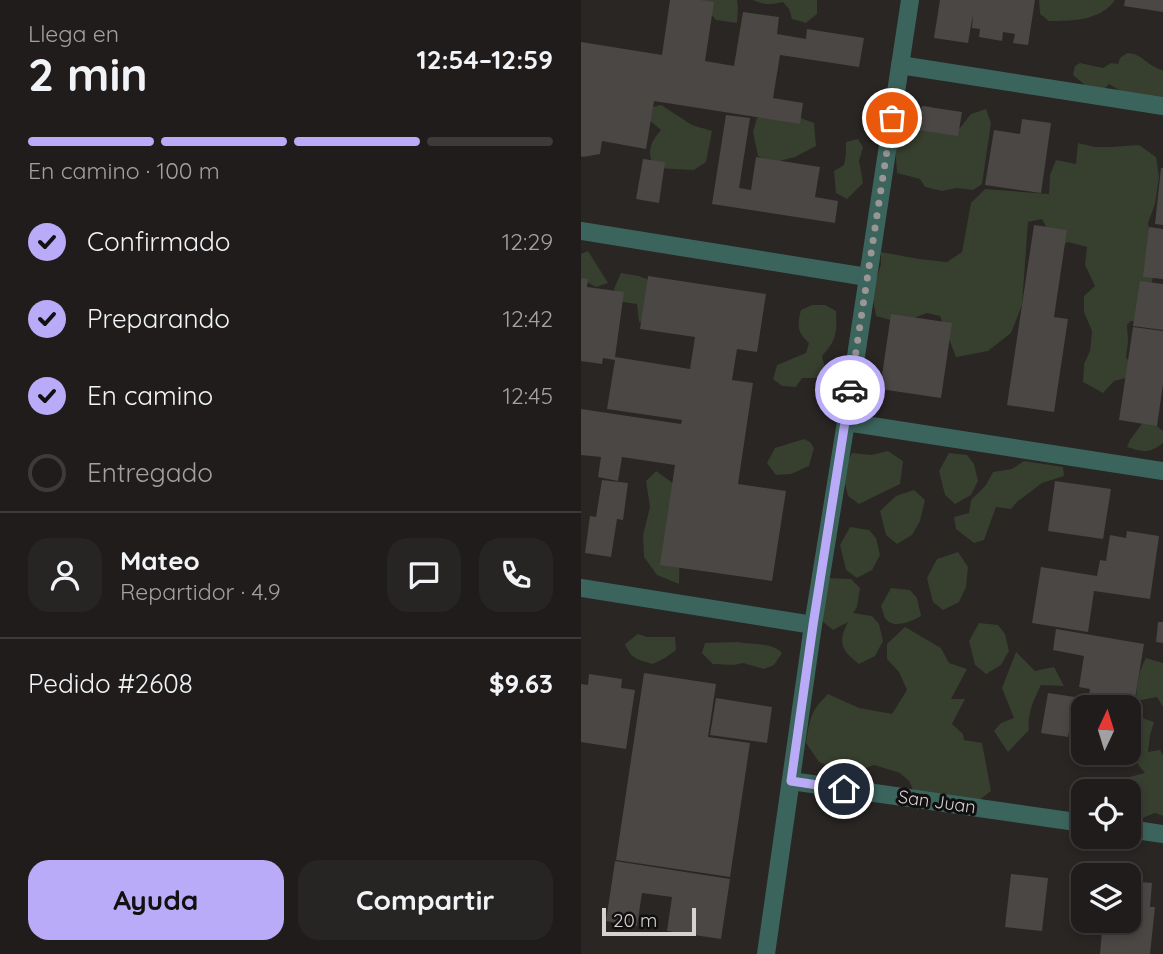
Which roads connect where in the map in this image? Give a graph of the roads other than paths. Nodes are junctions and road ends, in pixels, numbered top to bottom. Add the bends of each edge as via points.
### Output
1 (910, 0) edge
2 (900, 65) junction
3 (1163, 106) edge
4 (581, 231) edge
5 (867, 277) junction
6 (846, 422) junction
7 (1163, 471) edge
8 (581, 588) edge
9 (813, 625) junction
10 (791, 781) junction
11 (1071, 821) edge
12 (1141, 831) edge
13 (1163, 834) edge
14 (766, 954) edge

1 - 2 street
2 - 3 street
2 - 5 street
4 - 5 street
5 - 6 street
6 - 7 street
6 - 9 street
8 - 9 street
9 - 10 street
10 - 11 street, San Juan
10 - 14 street
12 - 13 street

